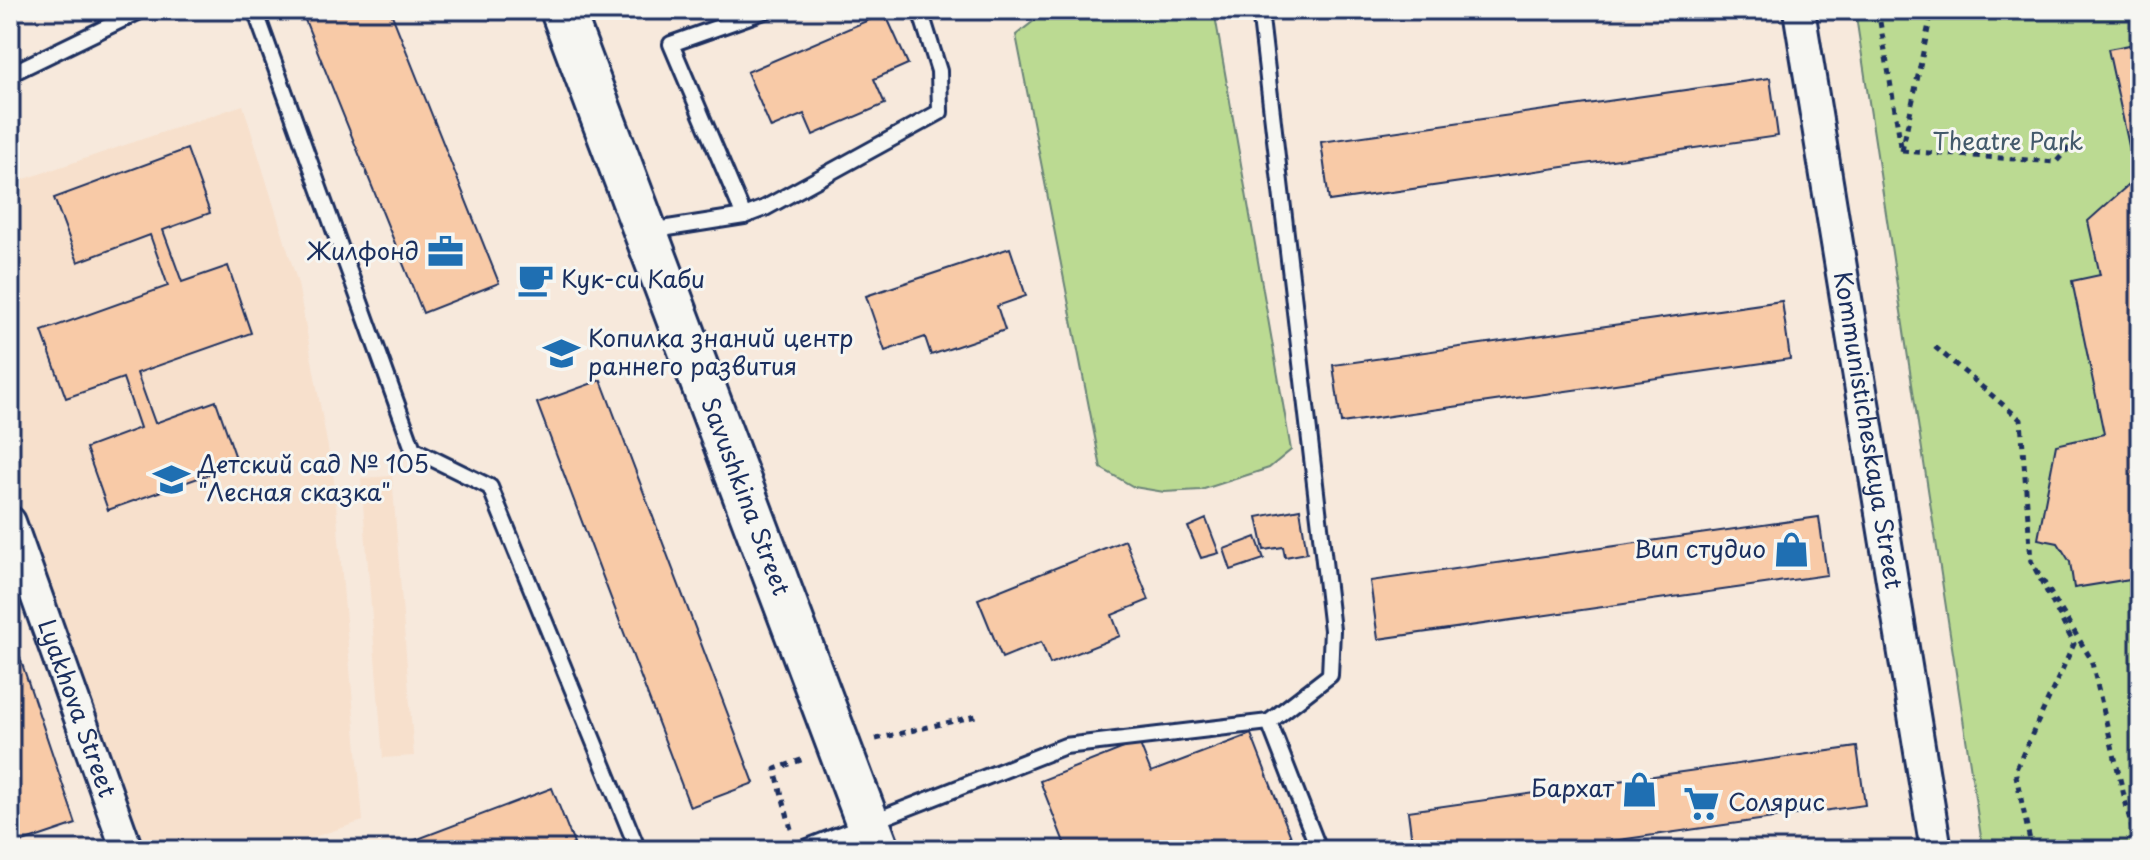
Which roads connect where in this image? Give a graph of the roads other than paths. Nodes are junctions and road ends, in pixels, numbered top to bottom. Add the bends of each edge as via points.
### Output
1 (142, 10) edge
2 (255, 10) edge
3 (562, 10) edge
4 (767, 10) edge
5 (920, 10) edge
6 (1260, 10) edge
7 (1799, 10) edge
8 (10, 74) edge
9 (744, 216) junction
10 (644, 231) junction
11 (10, 522) edge
12 (1269, 722) junction
13 (873, 838) edge
14 (127, 850) edge
15 (638, 850) edge
16 (800, 850) edge
17 (1319, 850) edge
18 (1936, 850) edge

1 - 8 lane
2 - 15 lane via 413,449 490,487
3 - 10 main road, Savushkina Street
4 - 9 lane via 671,44
5 - 9 lane via 939,71 940,112
6 - 12 lane via 1332,630 1330,675
7 - 18 street, Kommunisticheskaya Street
9 - 10 lane
10 - 13 main road, Savushkina Street
11 - 14 street, Lyakhova Street
12 - 13 lane via 1065,746
12 - 17 lane
13 - 16 lane

